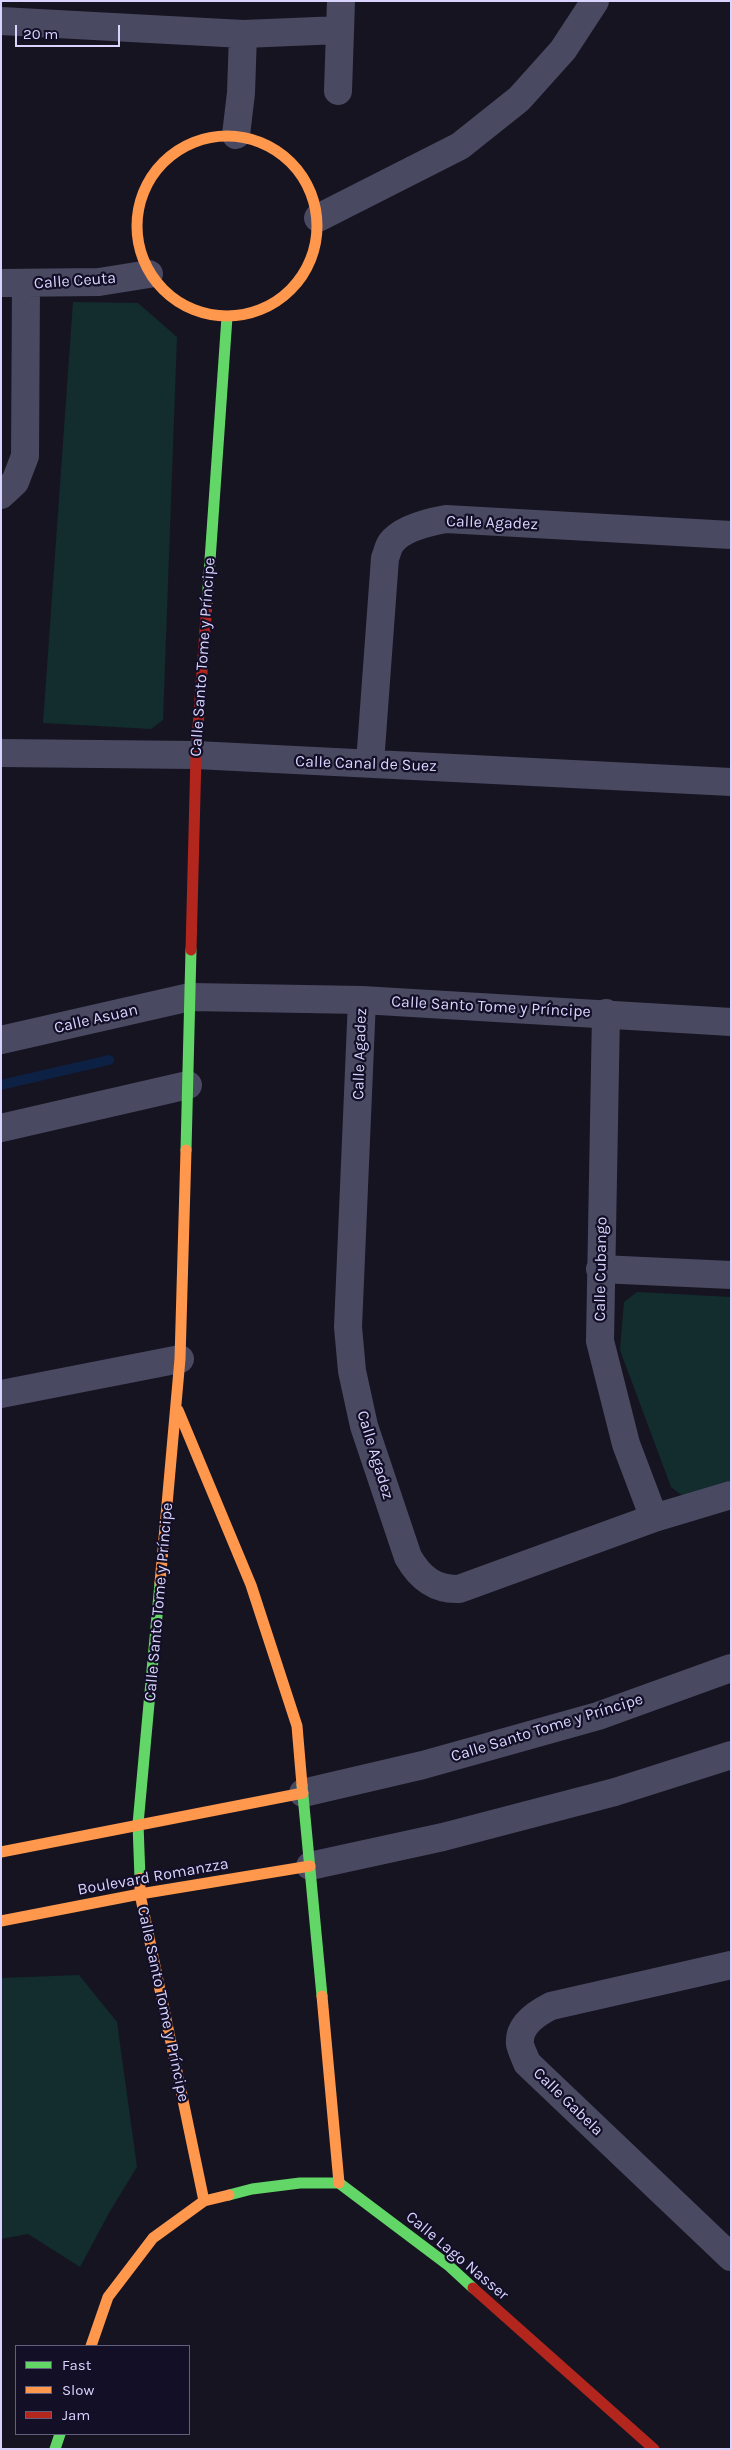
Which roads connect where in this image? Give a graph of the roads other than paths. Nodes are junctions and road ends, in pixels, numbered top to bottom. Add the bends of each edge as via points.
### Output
1 (341, 1) edge
2 (595, 1) edge
3 (1, 21) edge
4 (340, 30) junction
5 (243, 34) junction
6 (338, 91) dead end
7 (236, 136) junction
8 (318, 218) junction
9 (149, 274) junction
10 (14, 284) edge
11 (227, 317) junction
12 (1, 494) edge
13 (731, 535) edge
14 (1, 753) edge
15 (196, 756) junction
16 (370, 763) junction
17 (731, 782) edge
18 (190, 997) junction
19 (362, 1000) junction
20 (606, 1013) junction
21 (731, 1022) edge
22 (1, 1040) edge
23 (188, 1085) junction
24 (1, 1128) edge
25 (600, 1269) junction
26 (731, 1276) edge
27 (180, 1359) junction
28 (1, 1394) edge
29 (176, 1406) junction
30 (731, 1495) edge
31 (654, 1518) junction
32 (731, 1668) edge
33 (731, 1755) edge
34 (303, 1793) junction
35 (138, 1824) junction
36 (1, 1852) edge
37 (310, 1866) junction
38 (140, 1894) junction
39 (1, 1921) edge
40 (731, 1965) edge
41 (339, 2183) junction
42 (204, 2201) junction
43 (731, 2257) edge
44 (91, 2345) edge
45 (60, 2435) edge
46 (55, 2449) edge
47 (654, 2449) edge

1 - 4 street
2 - 8 street via 563,50 519,99 460,146
3 - 5 street
4 - 5 street
4 - 6 street
5 - 7 street
7 - 8 street via 266,144 292,162 310,188
7 - 9 street via 208,137 181,148 159,166 144,191 136,219 139,247
8 - 11 street via 316,248 304,275 283,297 257,312
9 - 10 street, Calle Ceuta via 99,282
9 - 11 street via 170,297 197,312
10 - 12 street via 25,456 15,482
11 - 15 street, Calle Santo Tome y Príncipe
13 - 16 street, Calle Agadez via 446,519 408,531 390,543 385,558
14 - 15 street, Calle Canal de Suez
15 - 16 street, Calle Canal de Suez
15 - 18 street, Calle Santo Tome y Príncipe
16 - 17 street, Calle Canal de Suez
18 - 19 street, Calle Santo Tome y Príncipe
18 - 22 street, Calle Asuan
18 - 23 street, Calle Santo Tome y Príncipe
19 - 20 street, Calle Santo Tome y Príncipe
19 - 31 street, Calle Agadez via 348,1327 352,1371 364,1426 408,1558 418,1574 432,1583 444,1589 459,1589
20 - 21 street, Calle Santo Tome y Príncipe
20 - 25 street, Calle Cubango
23 - 24 street
23 - 27 street, Calle Santo Tome y Príncipe
25 - 26 street
25 - 31 street, Calle Cubango via 600,1341 626,1444
27 - 28 street
27 - 29 street, Calle Santo Tome y Príncipe
29 - 34 street, Calle Santo Tome y Príncipe via 257,1604 296,1726
29 - 35 street, Calle Santo Tome y Príncipe
30 - 31 street, Calle Agadez
32 - 34 street, Calle Santo Tome y Príncipe via 598,1716 423,1765
33 - 37 street via 615,1792 443,1837
34 - 35 street
34 - 37 street, Calle Santo Tome y Príncipe
35 - 36 street
35 - 38 street, Calle Santo Tome y Príncipe
37 - 38 street, Boulevard Romanzza
37 - 41 street, Calle Santo Tome y Príncipe
38 - 39 street, Boulevard Romanzza
38 - 42 street, Calle Santo Tome y Príncipe
40 - 43 street, Calle Gabela via 551,2006 535,2014 524,2027 520,2044 527,2063
41 - 42 street via 300,2183 252,2189
41 - 47 street, Calle Lago Nasser via 448,2265
42 - 44 street via 153,2238 108,2297
45 - 46 street

